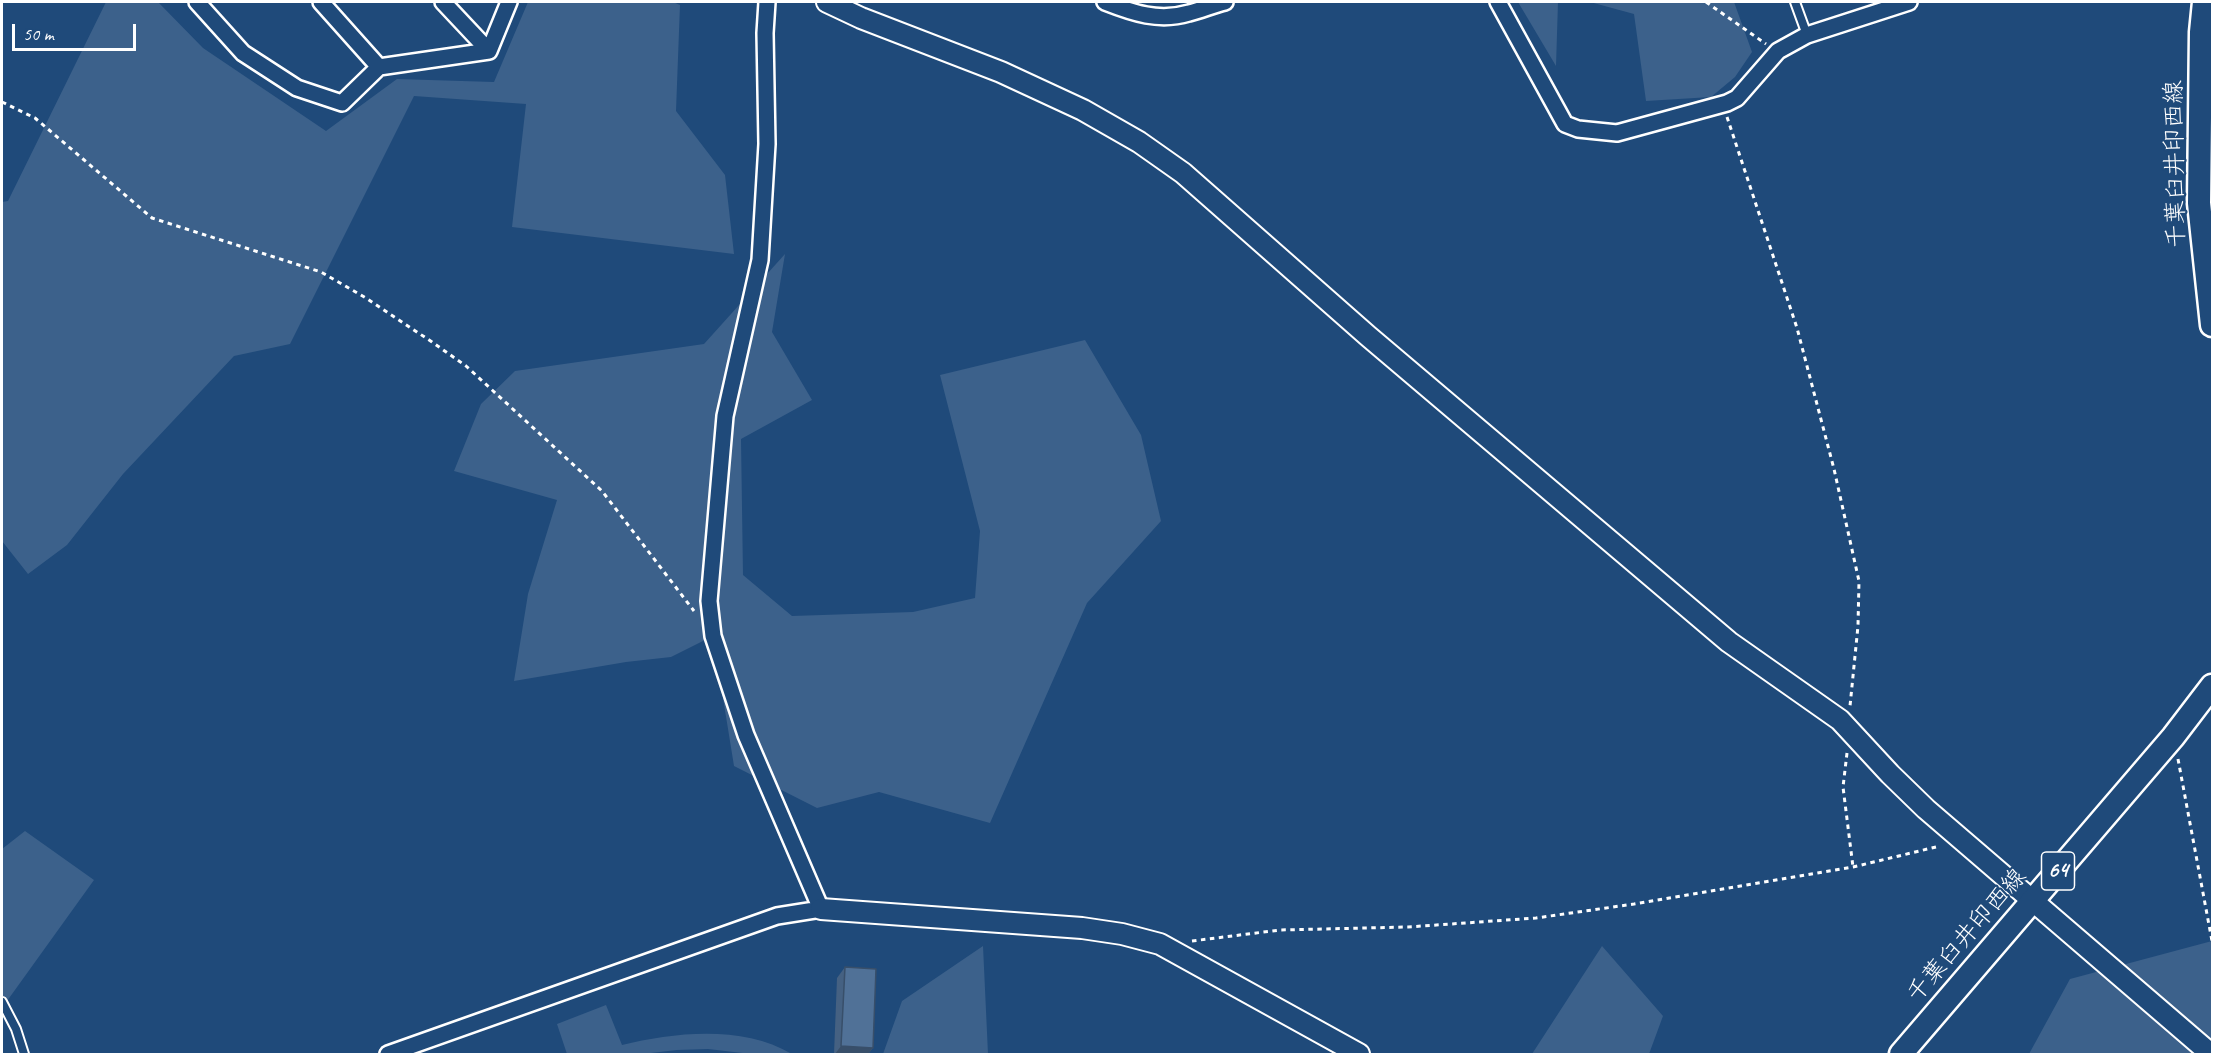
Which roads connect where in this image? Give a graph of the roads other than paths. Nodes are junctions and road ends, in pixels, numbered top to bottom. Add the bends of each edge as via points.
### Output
1 (197, 2) edge
2 (321, 2) edge
3 (443, 2) edge
4 (509, 2) edge
5 (766, 2) edge
6 (826, 2) edge
7 (1105, 2) edge
8 (1225, 2) edge
9 (1498, 2) edge
10 (1795, 2) edge
11 (1909, 2) edge
12 (2204, 2) edge
13 (1807, 35) junction
14 (489, 51) junction
15 (379, 67) junction
16 (2212, 325) edge
17 (2212, 686) edge
18 (2034, 900) junction
19 (821, 909) junction
20 (2, 1002) edge
21 (24, 1054) edge
22 (388, 1054) edge
23 (1359, 1054) edge
24 (1901, 1054) edge
25 (2211, 1054) edge

1 - 15 street via 243,53 297,88 342,104
2 - 15 street
3 - 14 street
4 - 14 street
5 - 19 street via 767,144 760,260 725,416 709,601 713,636 746,735
6 - 18 street via 1083,110 1183,173 1368,336 1729,642 1840,720 1926,809
7 - 8 street via 1149,17 1166,17
9 - 13 street via 1565,124 1578,129 1617,133 1727,103 1737,98 1778,51
10 - 13 lane
11 - 13 street
12 - 16 main road, 千葉臼井印西線 via 2199,203
14 - 15 street
17 - 18 main road, 千葉臼井印西線 / 64 via 2174,737
18 - 24 main road, 千葉臼井印西線 / 64
18 - 25 street
19 - 22 street via 777,916
19 - 23 street via 1122,934 1161,945
20 - 21 lane

